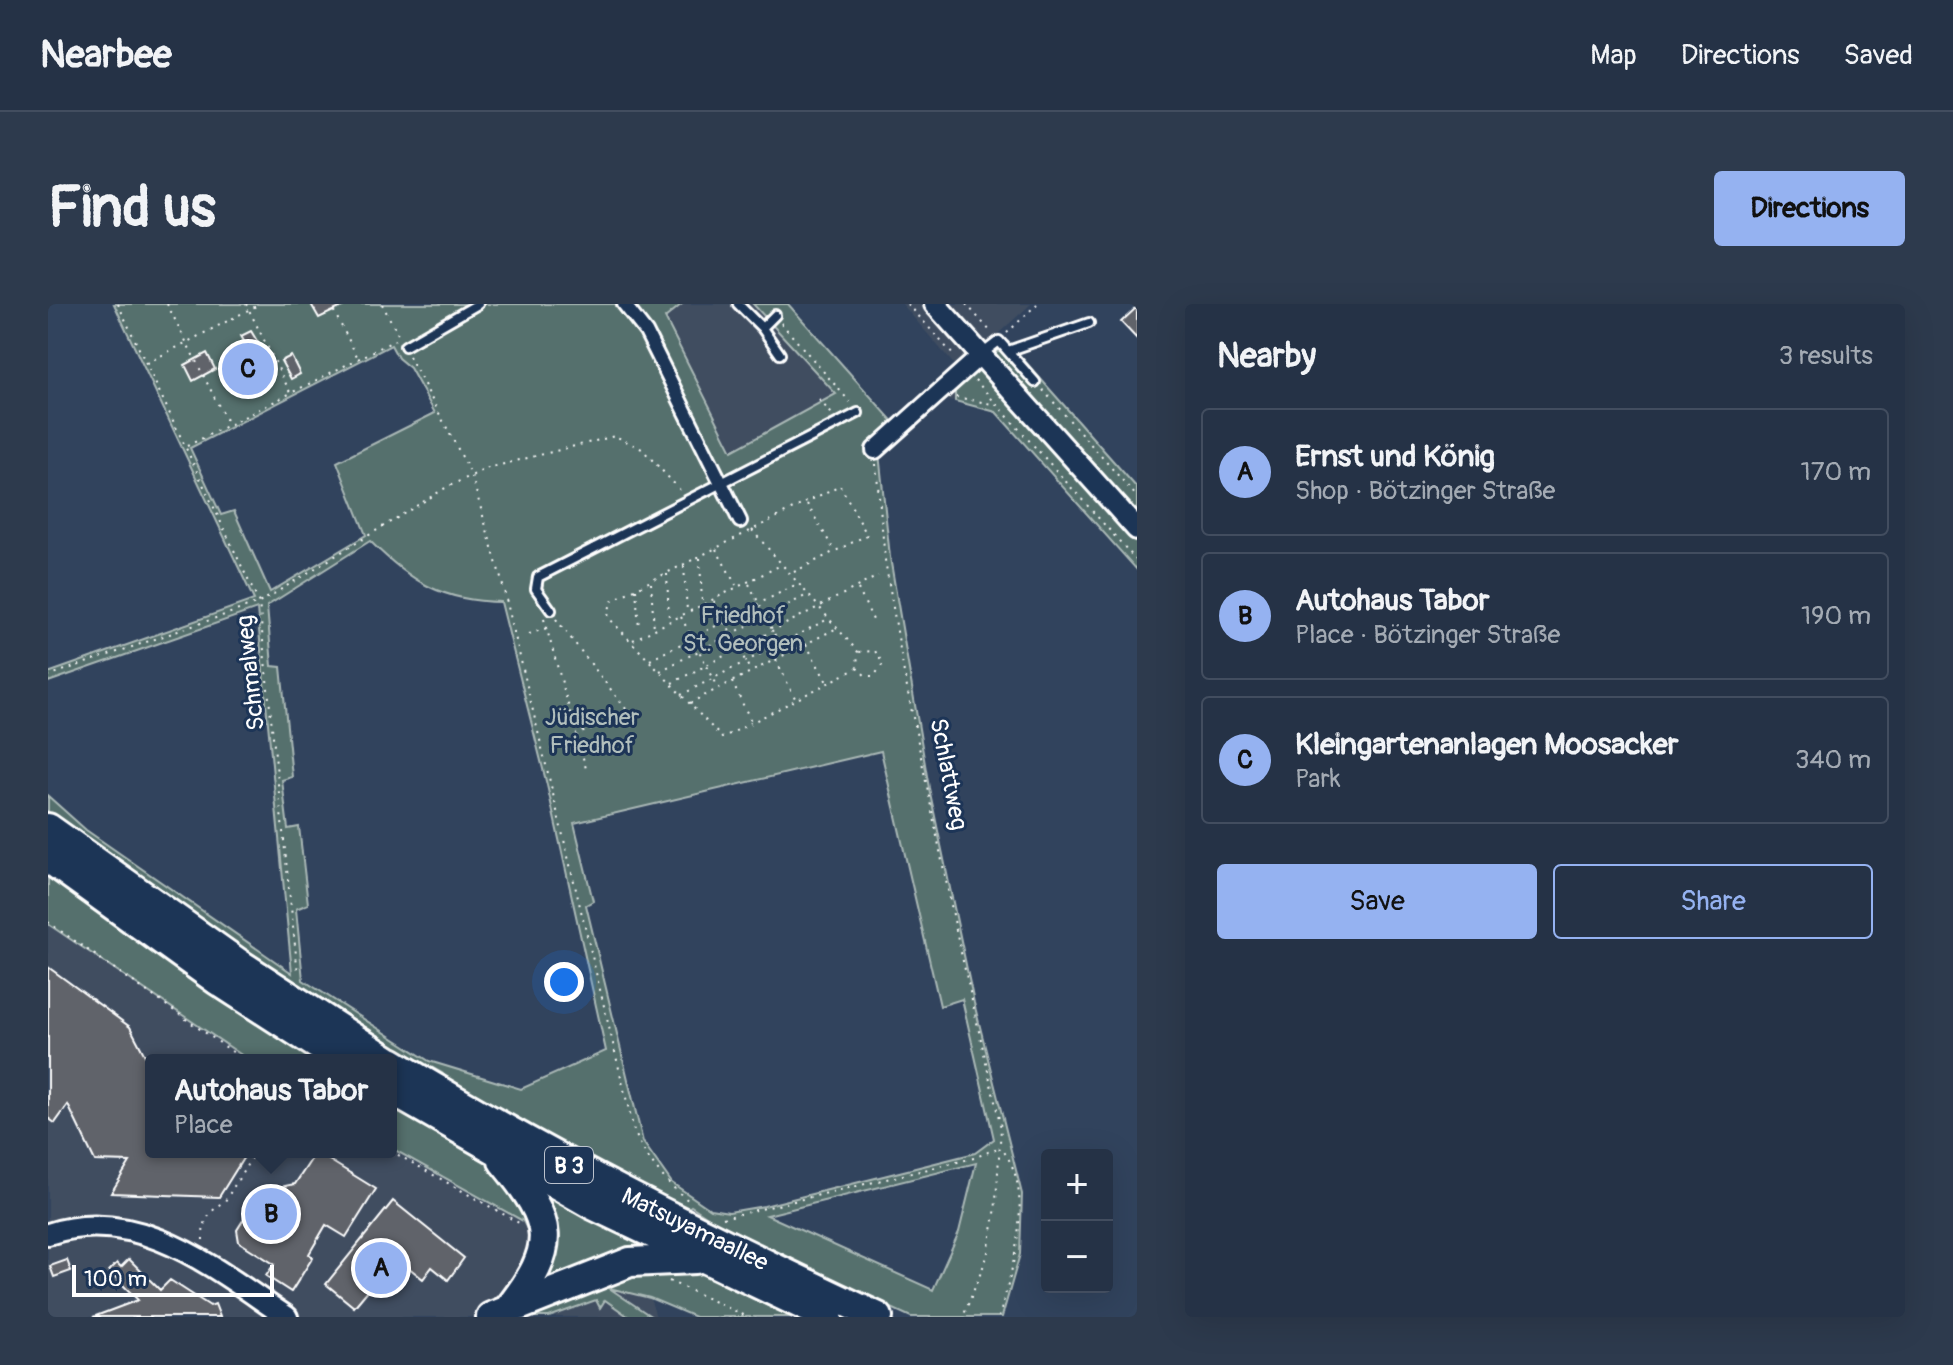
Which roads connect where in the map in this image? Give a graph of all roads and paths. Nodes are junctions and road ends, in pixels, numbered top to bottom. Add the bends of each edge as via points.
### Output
1 (118, 304) edge
2 (167, 304) edge
3 (246, 304) edge
4 (260, 304) edge
5 (330, 304) edge
6 (382, 304) edge
7 (478, 304) edge
8 (624, 304) edge
9 (738, 304) edge
10 (908, 304) edge
11 (935, 304) edge
12 (966, 304) edge
13 (1037, 304) edge
14 (249, 310) junction
15 (775, 315) joint
16 (1089, 323) dead end
17 (762, 328) junction
18 (999, 341) junction
19 (187, 342) junction
20 (402, 342) junction
21 (1008, 351) junction
22 (780, 354) dead end
23 (981, 355) junction
24 (358, 359) junction
25 (146, 363) junction
26 (966, 370) junction
27 (1035, 382) joint
28 (947, 388) junction
29 (291, 393) junction
30 (819, 400) dead end
31 (998, 406) junction
32 (858, 413) joint
33 (838, 422) junction
34 (229, 425) junction
35 (186, 447) junction
36 (875, 450) joint
37 (471, 474) junction
38 (722, 485) junction
39 (1137, 497) edge
40 (690, 499) junction
41 (806, 503) junction
42 (740, 521) dead end
43 (1137, 529) edge
44 (752, 530) junction
45 (715, 547) junction
46 (835, 551) junction
47 (699, 557) junction
48 (1137, 561) edge
49 (684, 565) junction
50 (782, 565) junction
51 (667, 573) junction
52 (790, 574) junction
53 (878, 576) dead end
54 (651, 581) junction
55 (748, 582) junction
56 (798, 583) junction
57 (737, 587) junction
58 (856, 587) junction
59 (636, 589) junction
60 (808, 595) junction
61 (713, 599) junction
62 (259, 603) junction
63 (702, 604) junction
64 (758, 604) junction
65 (819, 607) junction
66 (550, 610) junction
67 (687, 612) junction
68 (681, 616) junction
69 (766, 616) junction
70 (829, 618) junction
71 (725, 621) junction
72 (669, 622) junction
73 (875, 624) dead end
74 (838, 627) junction
75 (548, 628) junction
76 (639, 628) dead end
77 (654, 630) junction
78 (774, 631) junction
79 (529, 634) dead end
80 (732, 634) junction
81 (691, 637) junction
82 (632, 641) junction
83 (806, 643) junction
84 (780, 645) junction
85 (739, 648) junction
86 (699, 651) junction
87 (858, 652) junction
88 (784, 654) junction
89 (775, 658) junction
90 (650, 660) junction
91 (746, 662) junction
92 (706, 666) junction
93 (857, 668) junction
94 (659, 671) junction
95 (751, 671) junction
96 (48, 676) edge
97 (713, 678) junction
98 (732, 680) junction
99 (671, 684) junction
100 (829, 685) junction
101 (718, 687) junction
102 (681, 695) junction
103 (796, 701) junction
104 (688, 704) junction
105 (752, 723) junction
106 (576, 734) junction
107 (587, 772) dead end
108 (48, 828) edge
109 (48, 858) edge
110 (48, 922) edge
111 (298, 974) dead end
112 (235, 1054) edge
113 (332, 1054) edge
114 (378, 1054) edge
115 (397, 1066) edge
116 (397, 1094) edge
117 (1000, 1147) junction
118 (495, 1151) junction
119 (397, 1154) edge
120 (251, 1158) edge
121 (693, 1205) dead end
122 (716, 1218) dead end
123 (520, 1223) dead end
124 (48, 1234) edge
125 (204, 1246) dead end
126 (704, 1259) junction
127 (666, 1279) dead end
128 (500, 1313) edge
129 (287, 1317) edge
130 (748, 1317) edge
131 (828, 1317) edge
132 (878, 1317) edge
133 (963, 1317) edge
134 (999, 1317) edge

1 - 25 path, Schmalweg
2 - 19 path
3 - 14 path
4 - 14 path
5 - 24 path
6 - 20 path
7 - 20 lane
8 - 38 street via 646,332
9 - 17 lane
10 - 26 path
11 - 23 street
12 - 18 path
13 - 18 path
14 - 19 path
14 - 29 path
15 - 17 lane
15 - 32 path
16 - 21 lane
17 - 22 lane
18 - 21 lane
18 - 23 lane
19 - 25 path
19 - 34 path
20 - 24 path
20 - 37 path
21 - 27 lane
23 - 26 street
23 - 43 street
24 - 29 path
25 - 35 path, Schmalweg
26 - 28 street
26 - 31 path
27 - 39 path
28 - 31 path via 965,401
28 - 36 street
29 - 34 path
30 - 33 path
31 - 48 path
32 - 33 lane
33 - 38 lane
34 - 35 path
35 - 62 path, Schmalweg
36 - 117 path, Schlattweg via 885,560 904,673 1001,1128
37 - 40 path via 615,436 642,449
37 - 62 path
37 - 121 path via 502,582 634,1131 659,1174
38 - 40 lane
38 - 42 street
40 - 66 lane via 538,577 536,589
41 - 44 path
41 - 46 path
41 - 46 path via 840,485 867,535
44 - 45 path
44 - 50 path
45 - 47 path
45 - 57 path
46 - 52 path
47 - 49 path
47 - 63 path
49 - 51 path
49 - 67 path
50 - 52 path
50 - 55 path
51 - 54 path
51 - 72 path
52 - 56 path
53 - 58 path
54 - 59 path
54 - 77 path
55 - 57 path
55 - 64 path
56 - 60 path
56 - 64 path
57 - 61 path
58 - 65 path
58 - 73 path
59 - 76 path
59 - 82 path via 611,601 608,610 608,617
60 - 65 path
60 - 69 path
61 - 63 path
61 - 71 path
62 - 96 path
62 - 111 path, Schmalweg
63 - 67 path
64 - 69 path
64 - 71 path
65 - 70 path
65 - 78 path
66 - 75 path via 543,616
66 - 106 path via 633,718
67 - 68 path
68 - 72 path
68 - 81 path
69 - 78 path
69 - 80 path
70 - 74 path
70 - 84 path
71 - 80 path
71 - 81 path
72 - 77 path
74 - 83 path
74 - 87 path
75 - 79 path
75 - 106 path
77 - 82 path
78 - 84 path
78 - 85 path
80 - 85 path
80 - 86 path
81 - 86 path
81 - 90 path
82 - 90 path
83 - 88 path
83 - 100 path
84 - 88 path
84 - 91 path
85 - 91 path
85 - 92 path
86 - 92 path
86 - 94 path
87 - 93 path
87 - 93 path via 875,651 883,664 874,676
88 - 89 path
89 - 95 path
89 - 103 path
90 - 94 path
91 - 95 path
91 - 97 path
92 - 97 path
92 - 99 path
93 - 100 path
94 - 99 path
95 - 98 path
97 - 101 path
97 - 102 path
98 - 101 path
98 - 105 path
99 - 102 path
100 - 103 path
101 - 104 path
102 - 104 path
103 - 105 path
104 - 105 path via 722,738
106 - 107 path
108 - 114 highway, Matsuyamaallee / B 3 via 214,947
109 - 113 highway via 217,980
110 - 112 path
115 - 132 highway, Matsuyamaallee / B 3 via 631,1198
116 - 118 highway, Matsuyamaallee / B 3
117 - 122 path via 974,1158
117 - 133 path, Schlattweg via 987,1257
117 - 134 path via 1019,1195 1017,1254
118 - 126 highway, Matsuyamaallee / B 3
118 - 128 highway via 535,1202 544,1234 537,1269
119 - 123 path
120 - 125 path via 202,1227
124 - 129 street via 88,1228 153,1234
126 - 128 highway via 630,1262
126 - 131 highway, Matsuyamaallee / B 3
127 - 130 path

